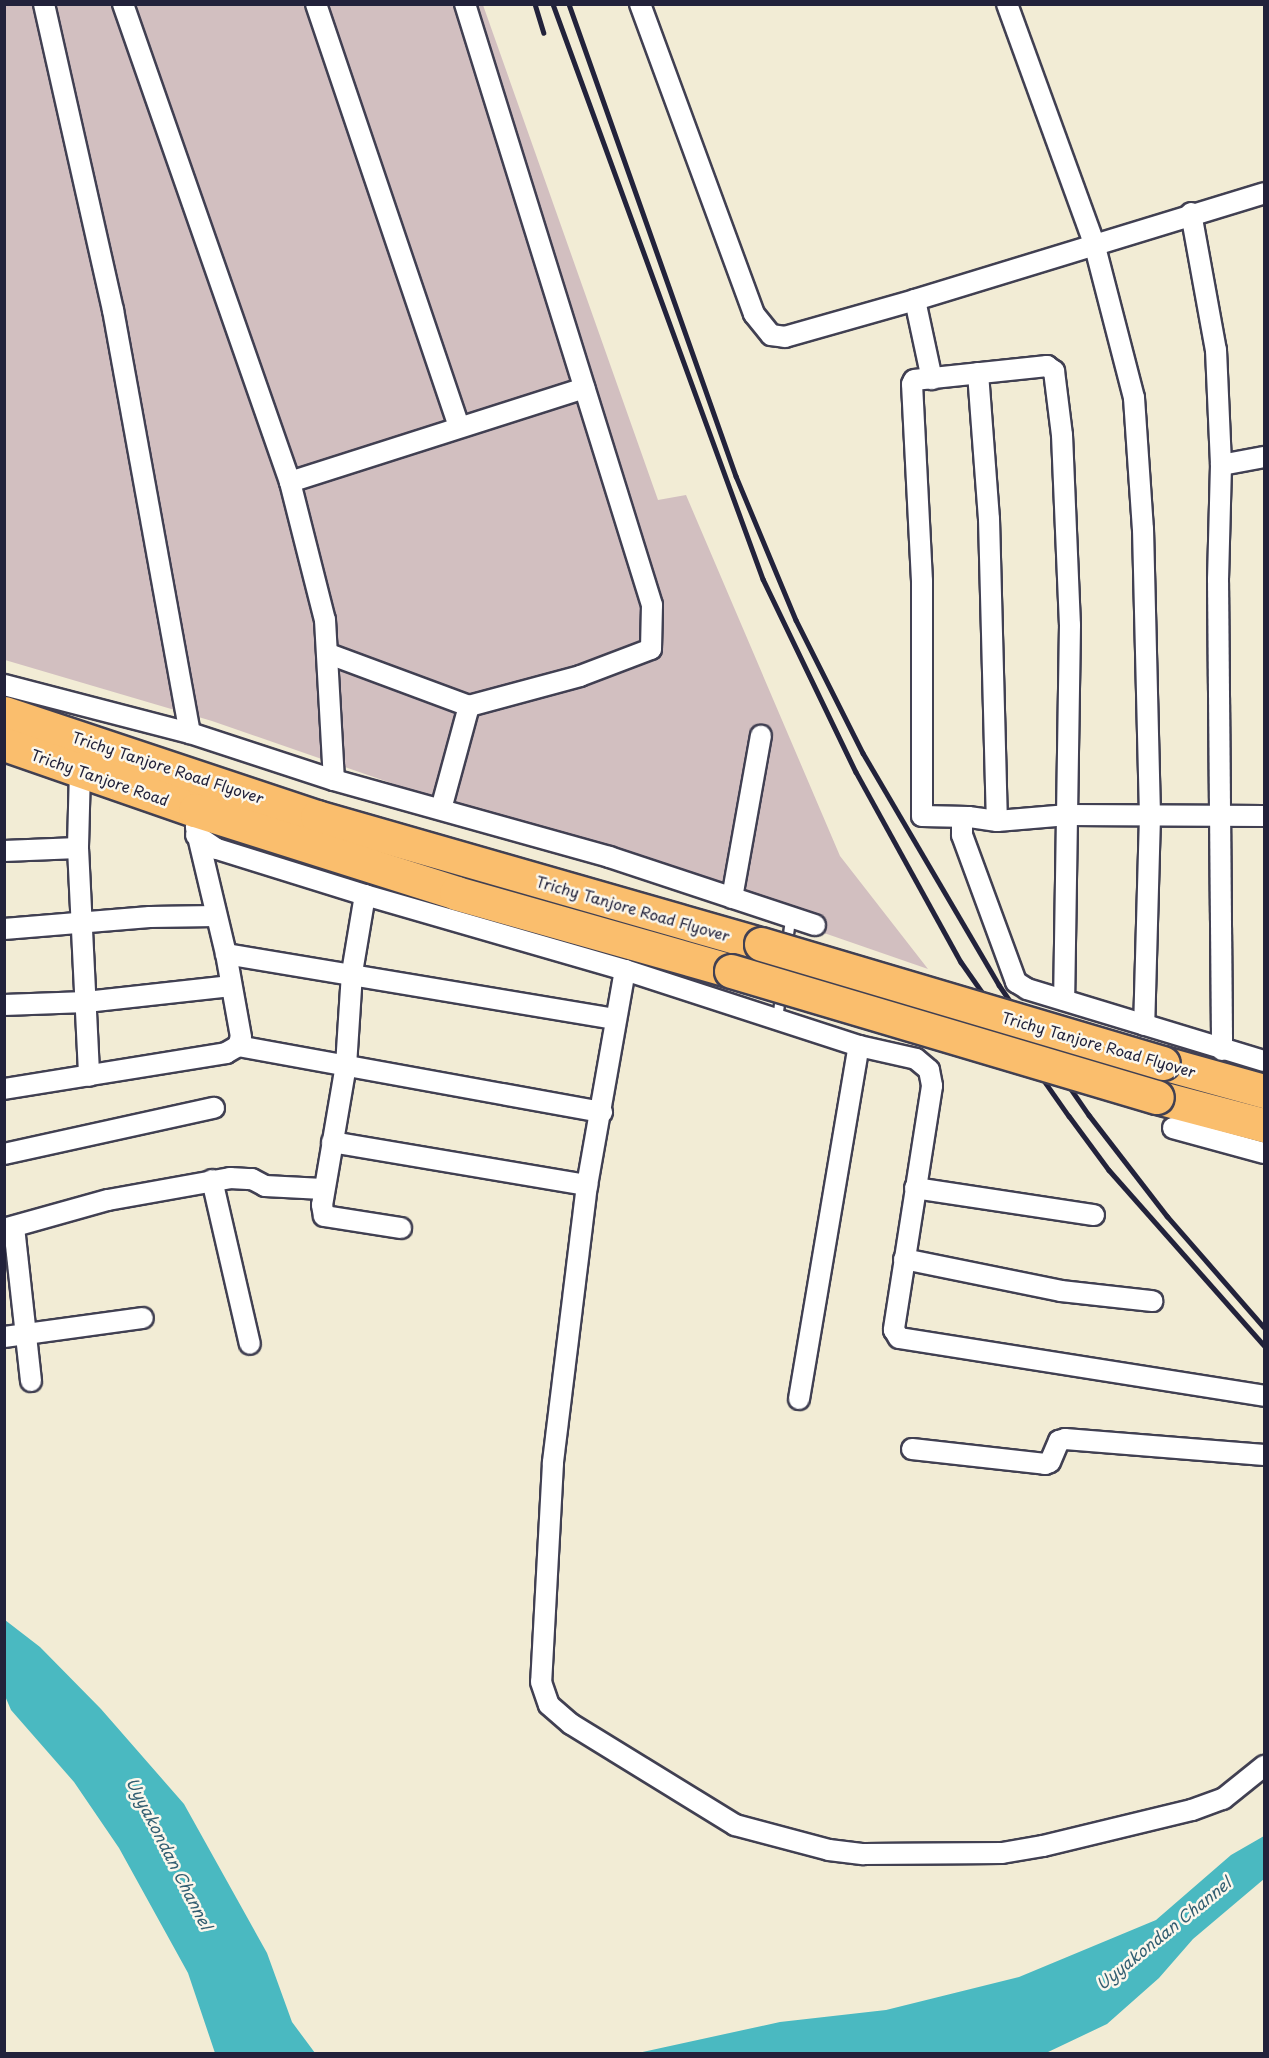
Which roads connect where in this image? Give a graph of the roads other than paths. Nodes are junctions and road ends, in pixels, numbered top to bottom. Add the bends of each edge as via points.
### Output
1 (44, 4) edge
2 (123, 4) edge
3 (316, 4) edge
4 (465, 4) edge
5 (640, 4) edge
6 (1007, 4) edge
7 (1264, 193) edge
8 (1191, 213) junction
9 (1095, 243) junction
10 (915, 300) junction
11 (978, 373) junction
12 (932, 379) junction
13 (584, 388) junction
14 (459, 426) junction
15 (1264, 457) edge
16 (1221, 465) junction
17 (290, 482) junction
18 (329, 654) junction
19 (469, 706) junction
20 (5, 714) edge
21 (190, 733) junction
22 (761, 736) dead end
23 (80, 770) junction
24 (334, 780) junction
25 (441, 809) junction
26 (1068, 815) junction
27 (1150, 816) junction
28 (1222, 816) junction
29 (1264, 816) edge
30 (969, 817) junction
31 (997, 821) junction
32 (196, 822) junction
33 (78, 848) junction
34 (4, 851) edge
35 (365, 895) junction
36 (732, 898) junction
37 (216, 916) junction
38 (790, 918) junction
39 (83, 922) junction
40 (815, 926) dead end
41 (4, 929) edge
42 (226, 954) junction
43 (625, 970) junction
44 (352, 973) junction
45 (231, 986) junction
46 (1064, 1000) junction
47 (86, 1002) junction
48 (4, 1005) edge
49 (615, 1019) junction
50 (777, 1019) junction
51 (1144, 1024) junction
52 (238, 1046) junction
53 (859, 1046) junction
54 (1222, 1050) junction
55 (1264, 1061) edge
56 (346, 1065) junction
57 (89, 1076) junction
58 (4, 1089) edge
59 (1264, 1091) edge
60 (214, 1108) dead end
61 (602, 1112) junction
62 (1264, 1125) edge
63 (1173, 1128) dead end
64 (332, 1142) junction
65 (1264, 1153) edge
66 (4, 1154) edge
67 (212, 1180) junction
68 (588, 1185) junction
69 (915, 1188) junction
70 (323, 1189) junction
71 (1094, 1215) dead end
72 (9, 1228) edge
73 (401, 1228) dead end
74 (904, 1259) junction
75 (1152, 1301) dead end
76 (143, 1318) dead end
77 (26, 1334) junction
78 (4, 1337) edge
79 (250, 1344) dead end
80 (31, 1381) dead end
81 (1264, 1396) edge
82 (799, 1399) dead end
83 (912, 1449) dead end
84 (1264, 1455) edge
85 (1264, 1766) edge

1 - 21 street via 113,310
2 - 17 street
3 - 14 street
4 - 13 street
5 - 10 street via 760,326 771,335 785,337
6 - 9 street
7 - 8 street
8 - 9 street
8 - 16 street via 1215,350
9 - 10 street
9 - 27 street via 1134,398 1143,529
10 - 12 street
11 - 12 street
11 - 26 street via 1047,366 1054,371 1062,435 1070,625
11 - 31 street via 989,519
12 - 30 street via 912,384 922,581 922,816
13 - 14 street
13 - 19 street via 652,605 651,649 580,676
14 - 17 street
15 - 16 street
16 - 28 street
17 - 18 street via 325,620
18 - 19 street
18 - 24 street
19 - 25 street
20 - 21 street
20 - 23 highway, Trichy Tanjore Road
20 - 59 highway, Trichy Tanjore Road Flyover, bridge via 317,816
21 - 24 street
22 - 36 street
23 - 32 highway, Trichy Tanjore Road
23 - 33 street
24 - 25 street
25 - 36 street via 609,857
26 - 27 street
26 - 31 street
26 - 46 street
27 - 28 street
27 - 51 street
28 - 29 street
28 - 54 street
30 - 31 street
30 - 46 street via 962,824 962,835 1016,982
32 - 35 street via 217,849
32 - 37 street
32 - 62 highway, Trichy Tanjore Road, bridge via 252,828 909,1026
33 - 34 street
33 - 39 street
35 - 43 street
35 - 44 street
36 - 38 street
37 - 39 street
37 - 42 street
38 - 40 street
38 - 50 lane
39 - 41 street
39 - 47 street
42 - 44 street
42 - 45 street
43 - 49 street
43 - 50 street
44 - 49 street
44 - 56 street
45 - 47 street
45 - 52 street via 241,1037
46 - 51 street
47 - 48 street
47 - 57 street
49 - 61 street
50 - 53 street
51 - 54 street
52 - 56 street
52 - 57 street via 226,1053
53 - 69 street via 916,1059 929,1070 932,1086
53 - 82 street
54 - 55 street
56 - 61 street
56 - 64 street
57 - 58 street
60 - 66 street
61 - 68 street
63 - 65 street
64 - 68 street
64 - 70 street
67 - 70 street via 252,1179 266,1186
67 - 72 street via 108,1200
67 - 79 street
68 - 85 street via 553,1463 541,1682 549,1705 571,1724 735,1825 830,1850 864,1854 1002,1853 1043,1846 1223,1799
69 - 71 street
69 - 74 street
70 - 73 street via 324,1216
72 - 77 street
74 - 75 street via 1061,1291
74 - 81 street via 894,1330 899,1338
76 - 77 street
77 - 78 street
77 - 80 street
83 - 84 street via 1045,1464 1065,1438

